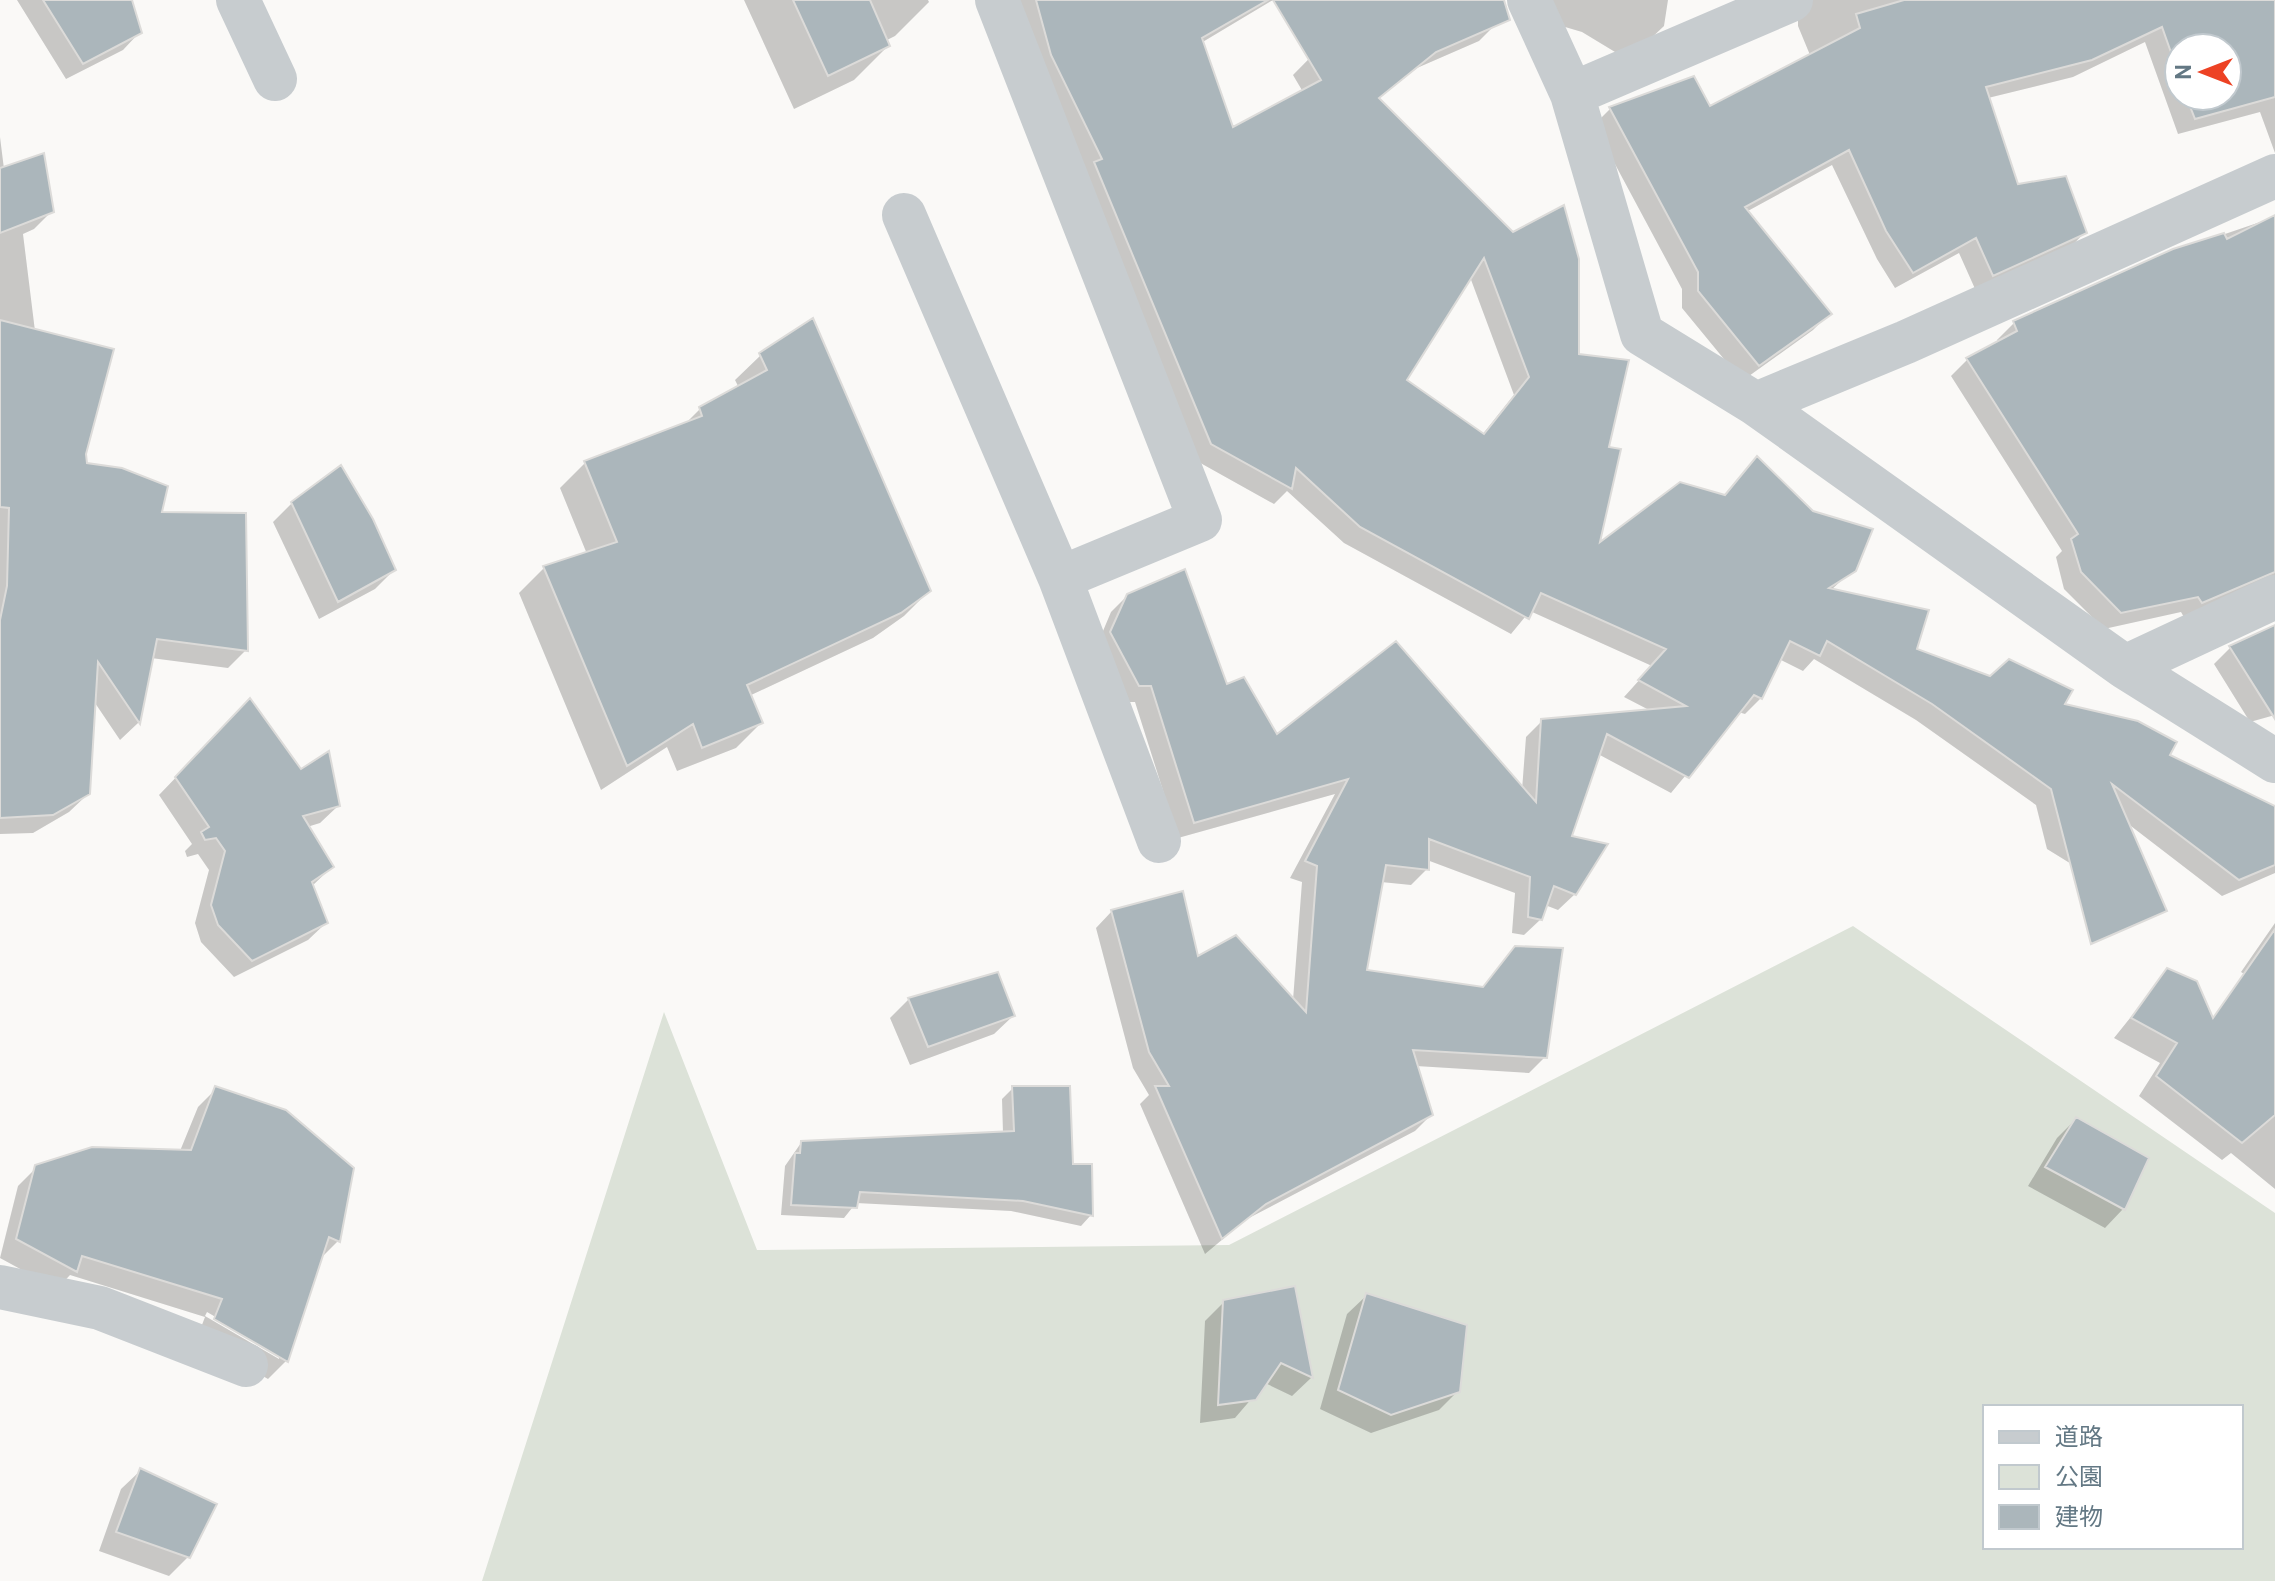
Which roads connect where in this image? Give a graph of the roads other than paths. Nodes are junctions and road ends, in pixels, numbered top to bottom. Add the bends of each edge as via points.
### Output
1 (238, 0) edge
2 (997, 0) edge
3 (1529, 0) edge
4 (1791, 0) edge
5 (275, 79) dead end
6 (1572, 94) junction
7 (2275, 176) edge
8 (904, 215) dead end
9 (1756, 404) junction
10 (1060, 578) junction
11 (2275, 597) edge
12 (2125, 667) junction
13 (2275, 761) edge
14 (1159, 841) dead end
15 (0, 1287) edge
16 (246, 1365) dead end

1 - 5 street
2 - 10 street via 1200,520
3 - 6 street
4 - 6 street
6 - 9 street via 1642,334
7 - 9 street
8 - 10 street
9 - 12 street
10 - 14 street
11 - 12 street
12 - 13 street
15 - 16 street via 100,1308

